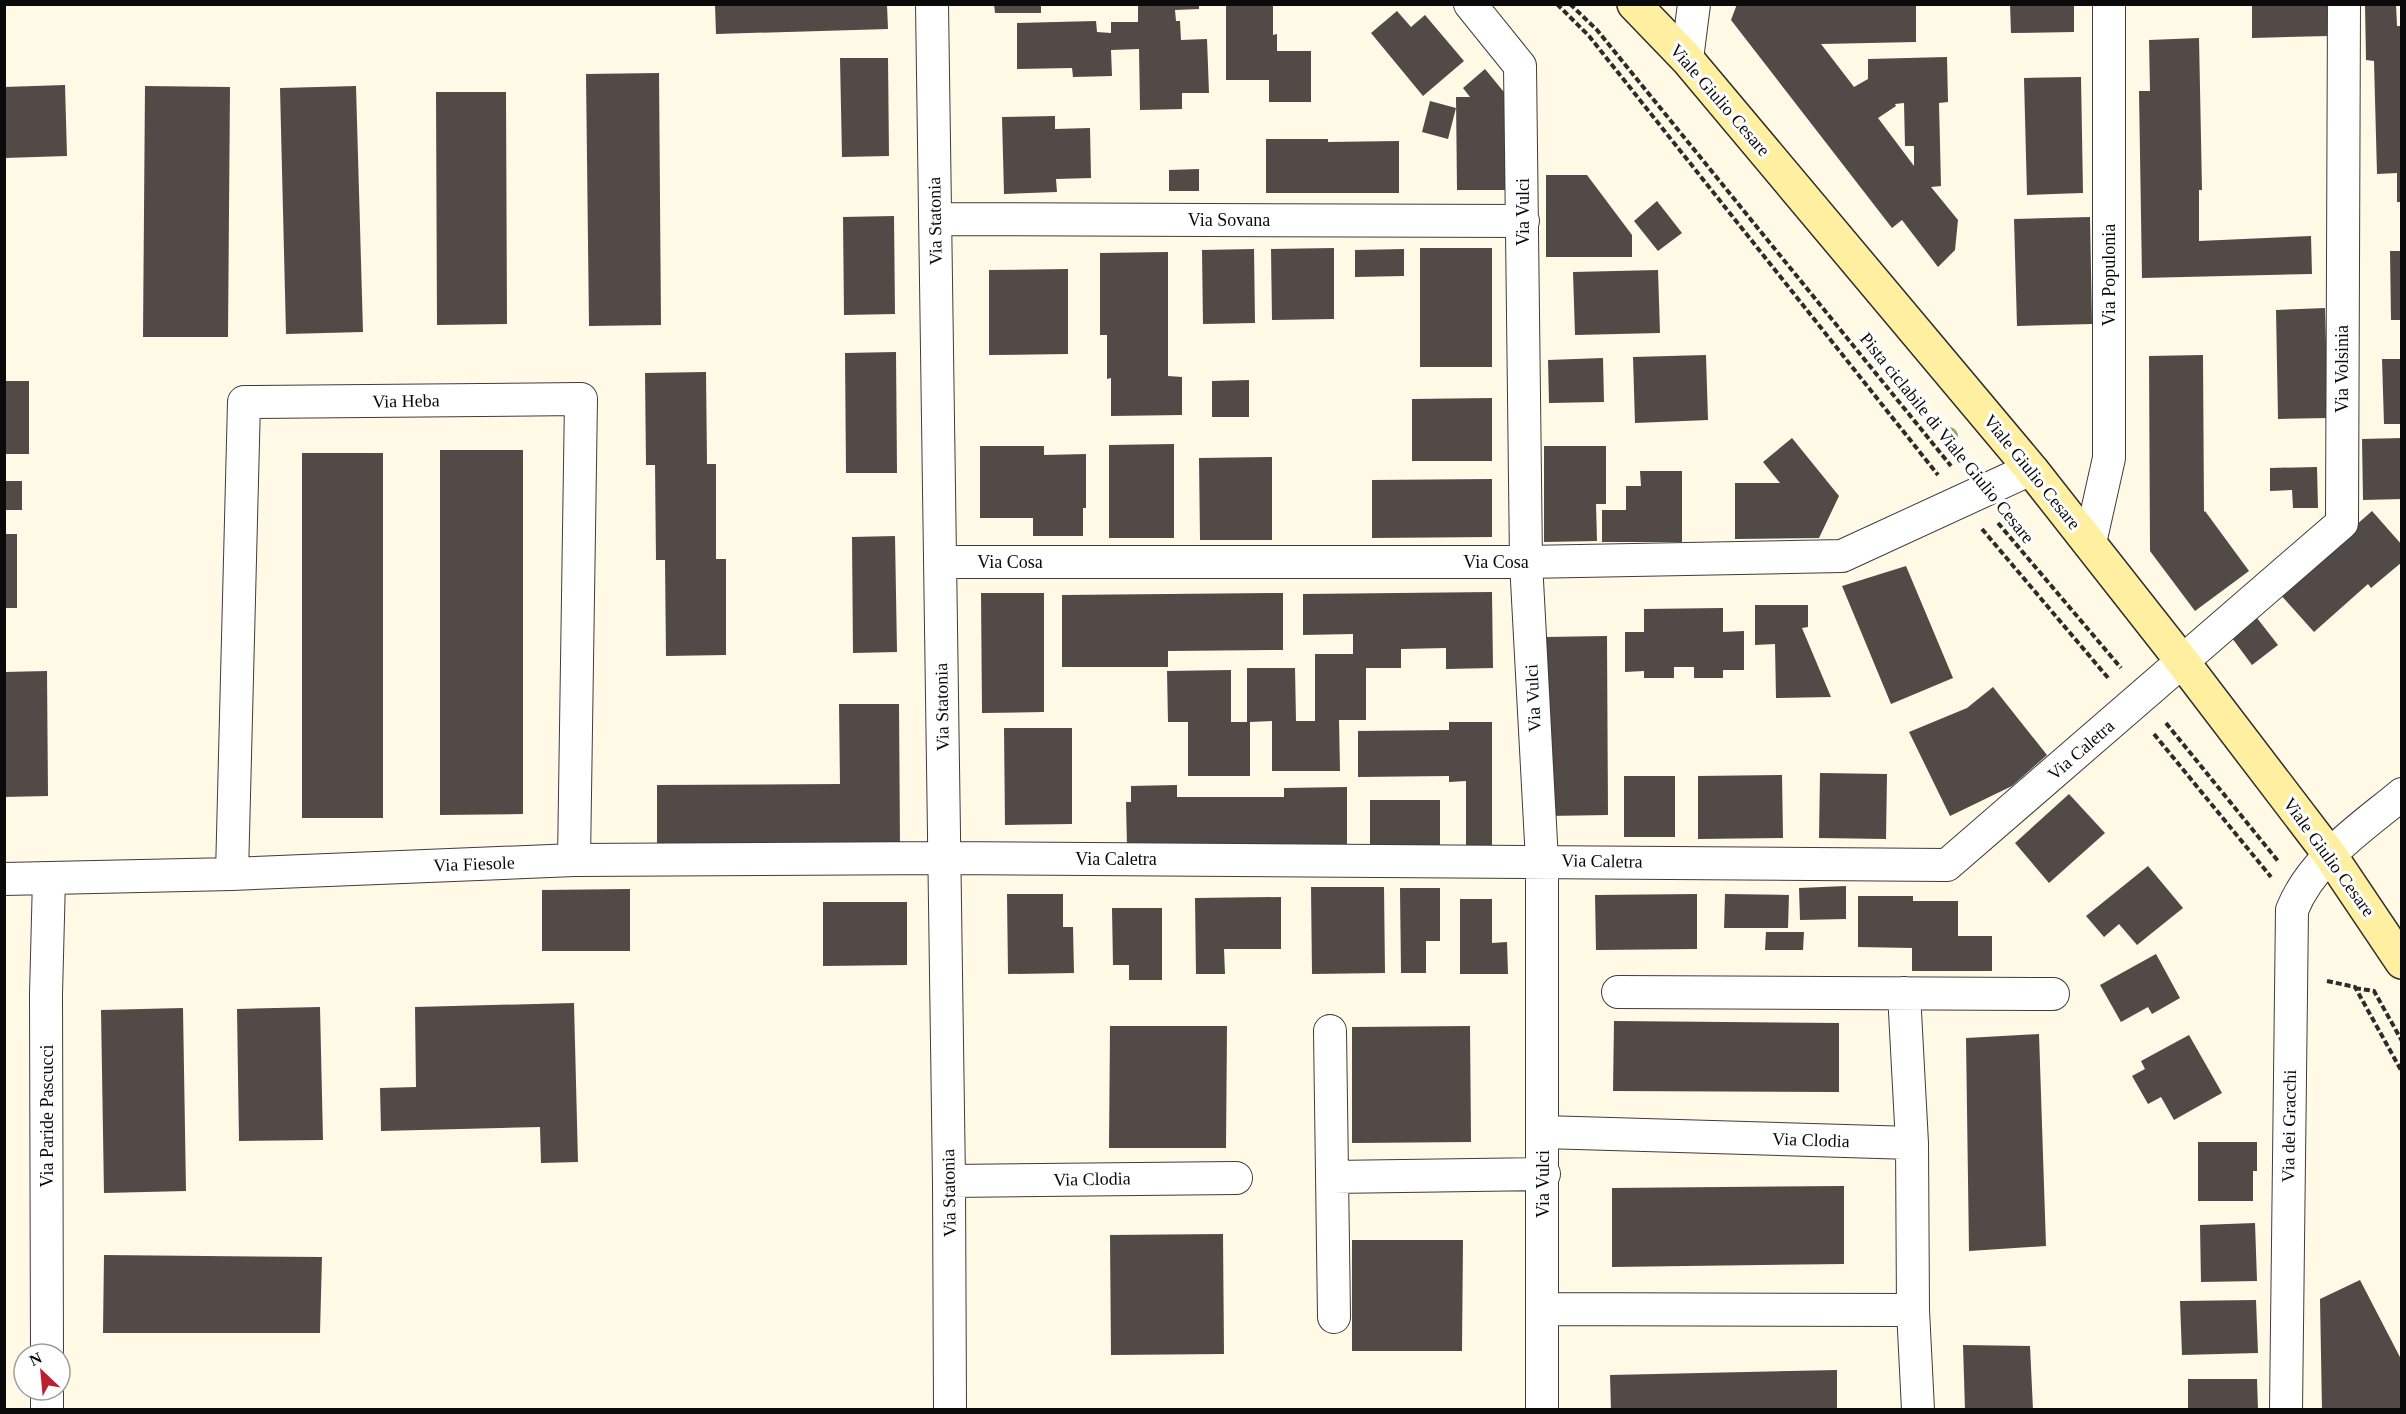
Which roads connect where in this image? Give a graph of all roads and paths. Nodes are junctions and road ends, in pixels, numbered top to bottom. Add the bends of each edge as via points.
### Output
1 (932, 4) edge
2 (1470, 4) edge
3 (1557, 4) edge
4 (1570, 4) edge
5 (1634, 4) edge
6 (1694, 4) edge
7 (2109, 4) edge
8 (2344, 4) edge
9 (1687, 59) junction
10 (935, 219) junction
11 (1523, 221) junction
12 (2031, 469) junction
13 (1967, 499) junction
14 (2090, 543) junction
15 (940, 562) junction
16 (1526, 562) junction
17 (2182, 661) junction
18 (2138, 702) junction
19 (2402, 794) edge
20 (2330, 855) junction
21 (944, 858) junction
22 (574, 860) junction
23 (1542, 861) junction
24 (232, 874) junction
25 (4, 879) edge
26 (49, 879) junction
27 (2298, 898) junction
28 (2402, 962) edge
29 (2291, 973) junction
30 (2355, 987) junction
31 (1618, 992) dead end
32 (1904, 993) junction
33 (2053, 994) dead end
34 (1330, 1032) dead end
35 (2402, 1041) edge
36 (2402, 1072) edge
37 (1543, 1132) junction
38 (1912, 1143) junction
39 (1544, 1174) junction
40 (1332, 1177) junction
41 (1236, 1178) dead end
42 (949, 1181) junction
43 (1543, 1310) junction
44 (1913, 1310) junction
45 (1334, 1317) dead end
46 (47, 1342) edge
47 (950, 1410) edge
48 (1542, 1410) edge
49 (1918, 1410) edge
50 (2286, 1410) edge

1 - 10 street, Via Statonia
2 - 11 street, Via Vulci via 1520,66
3 - 13 path via 1589,36
4 - 13 path, Pista ciclabile di Viale Giulio Cesare via 1597,30
5 - 9 main road, Viale Giulio Cesare
6 - 9 street
7 - 14 street, Via Populonia via 2109,458
8 - 17 street, Via Volsinia via 2342,523
9 - 12 main road, Viale Giulio Cesare
10 - 11 street, Via Sovana
10 - 15 street, Via Statonia
11 - 16 street, Via Vulci
12 - 13 street, Via Cosa
12 - 14 main road, Viale Giulio Cesare
13 - 16 street, Via Cosa via 1842,556
13 - 18 path, Pista ciclabile di Viale Giulio Cesare
13 - 18 path
14 - 17 main road, Viale Giulio Cesare
15 - 16 street, Via Cosa
15 - 21 street, Via Statonia
16 - 23 street, Via Vulci
17 - 18 street, Via Caletra
17 - 20 main road, Viale Giulio Cesare
18 - 23 street, Via Caletra via 1947,865
18 - 27 path, Pista ciclabile di Viale Giulio Cesare
18 - 27 path
19 - 20 street
20 - 27 street via 2308,879
20 - 28 main road, Viale Giulio Cesare
21 - 22 street, Via Fiesole
21 - 23 street, Via Caletra
21 - 42 street, Via Statonia
22 - 24 street, Via Fiesole
22 - 24 street, Via Heba via 581,399 243,402
23 - 37 street, Via Vulci
24 - 26 street, Via Fiesole
25 - 26 street, Via Fiesole
26 - 46 street, Via Paride Pascucci
27 - 29 street, Via dei Gracchi via 2292,910
29 - 30 path
29 - 50 street, Via dei Gracchi
30 - 35 path via 2374,991
30 - 36 path
31 - 32 street
32 - 33 street
32 - 38 street
34 - 40 street
37 - 38 street, Via Clodia
37 - 39 street, Via Vulci
38 - 44 street
39 - 40 street
39 - 43 street, Via Vulci
40 - 45 street
41 - 42 street, Via Clodia
42 - 47 street, Via Statonia
43 - 44 street
43 - 48 street, Via Vulci
44 - 49 street

